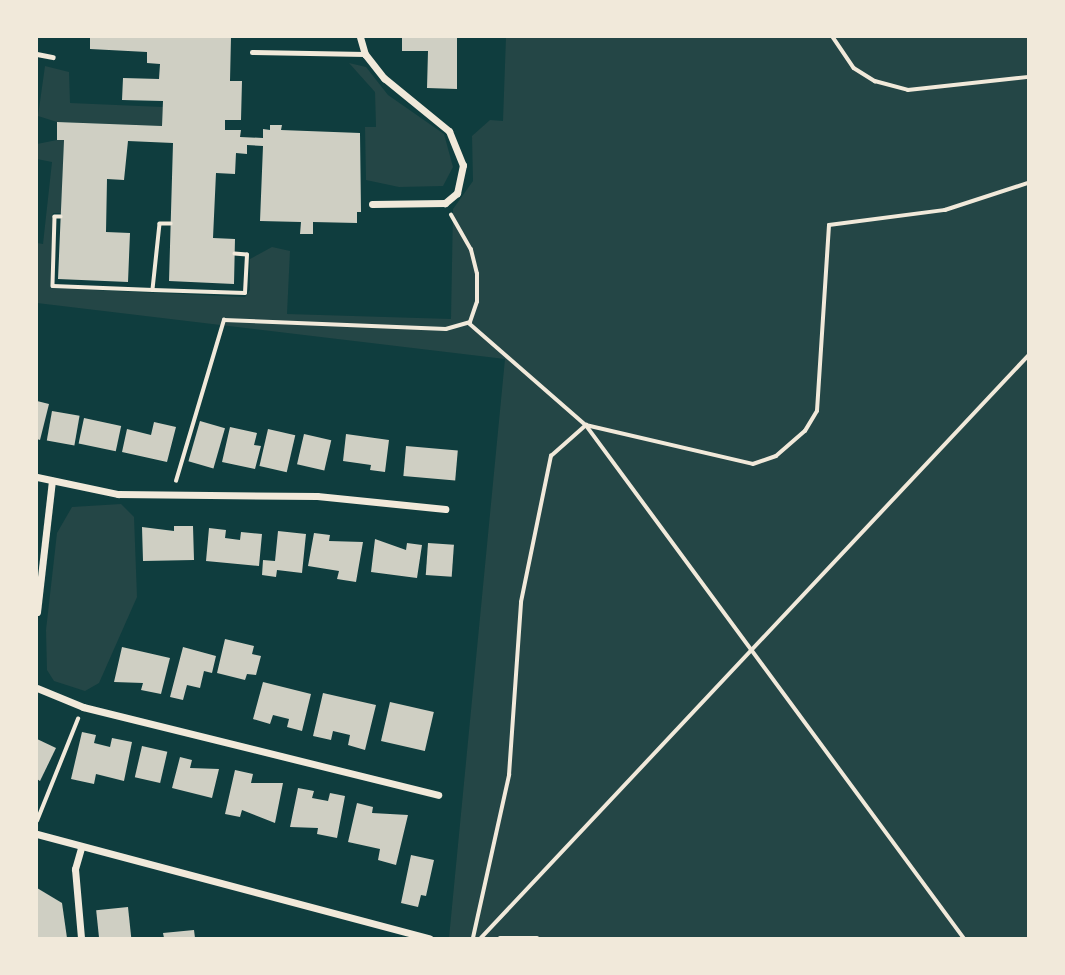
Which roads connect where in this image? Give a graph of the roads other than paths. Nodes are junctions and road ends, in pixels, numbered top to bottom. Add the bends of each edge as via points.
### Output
1 (360, 37) edge
2 (252, 52) dead end
3 (37, 54) edge
4 (365, 54) junction
5 (53, 57) dead end
6 (372, 204) dead end
7 (37, 477) edge
8 (52, 481) junction
9 (445, 509) dead end
10 (37, 612) edge
11 (37, 688) edge
12 (438, 795) dead end
13 (37, 834) edge
14 (81, 848) junction
15 (82, 938) edge
16 (429, 938) edge

1 - 4 street
2 - 4 lane
3 - 5 lane
4 - 6 street via 384,78 455,139 463,173 457,193 445,203
7 - 8 street
8 - 9 street via 118,494 317,496
8 - 10 street
11 - 12 street via 83,707
13 - 14 street
14 - 15 street via 75,869
14 - 16 street

